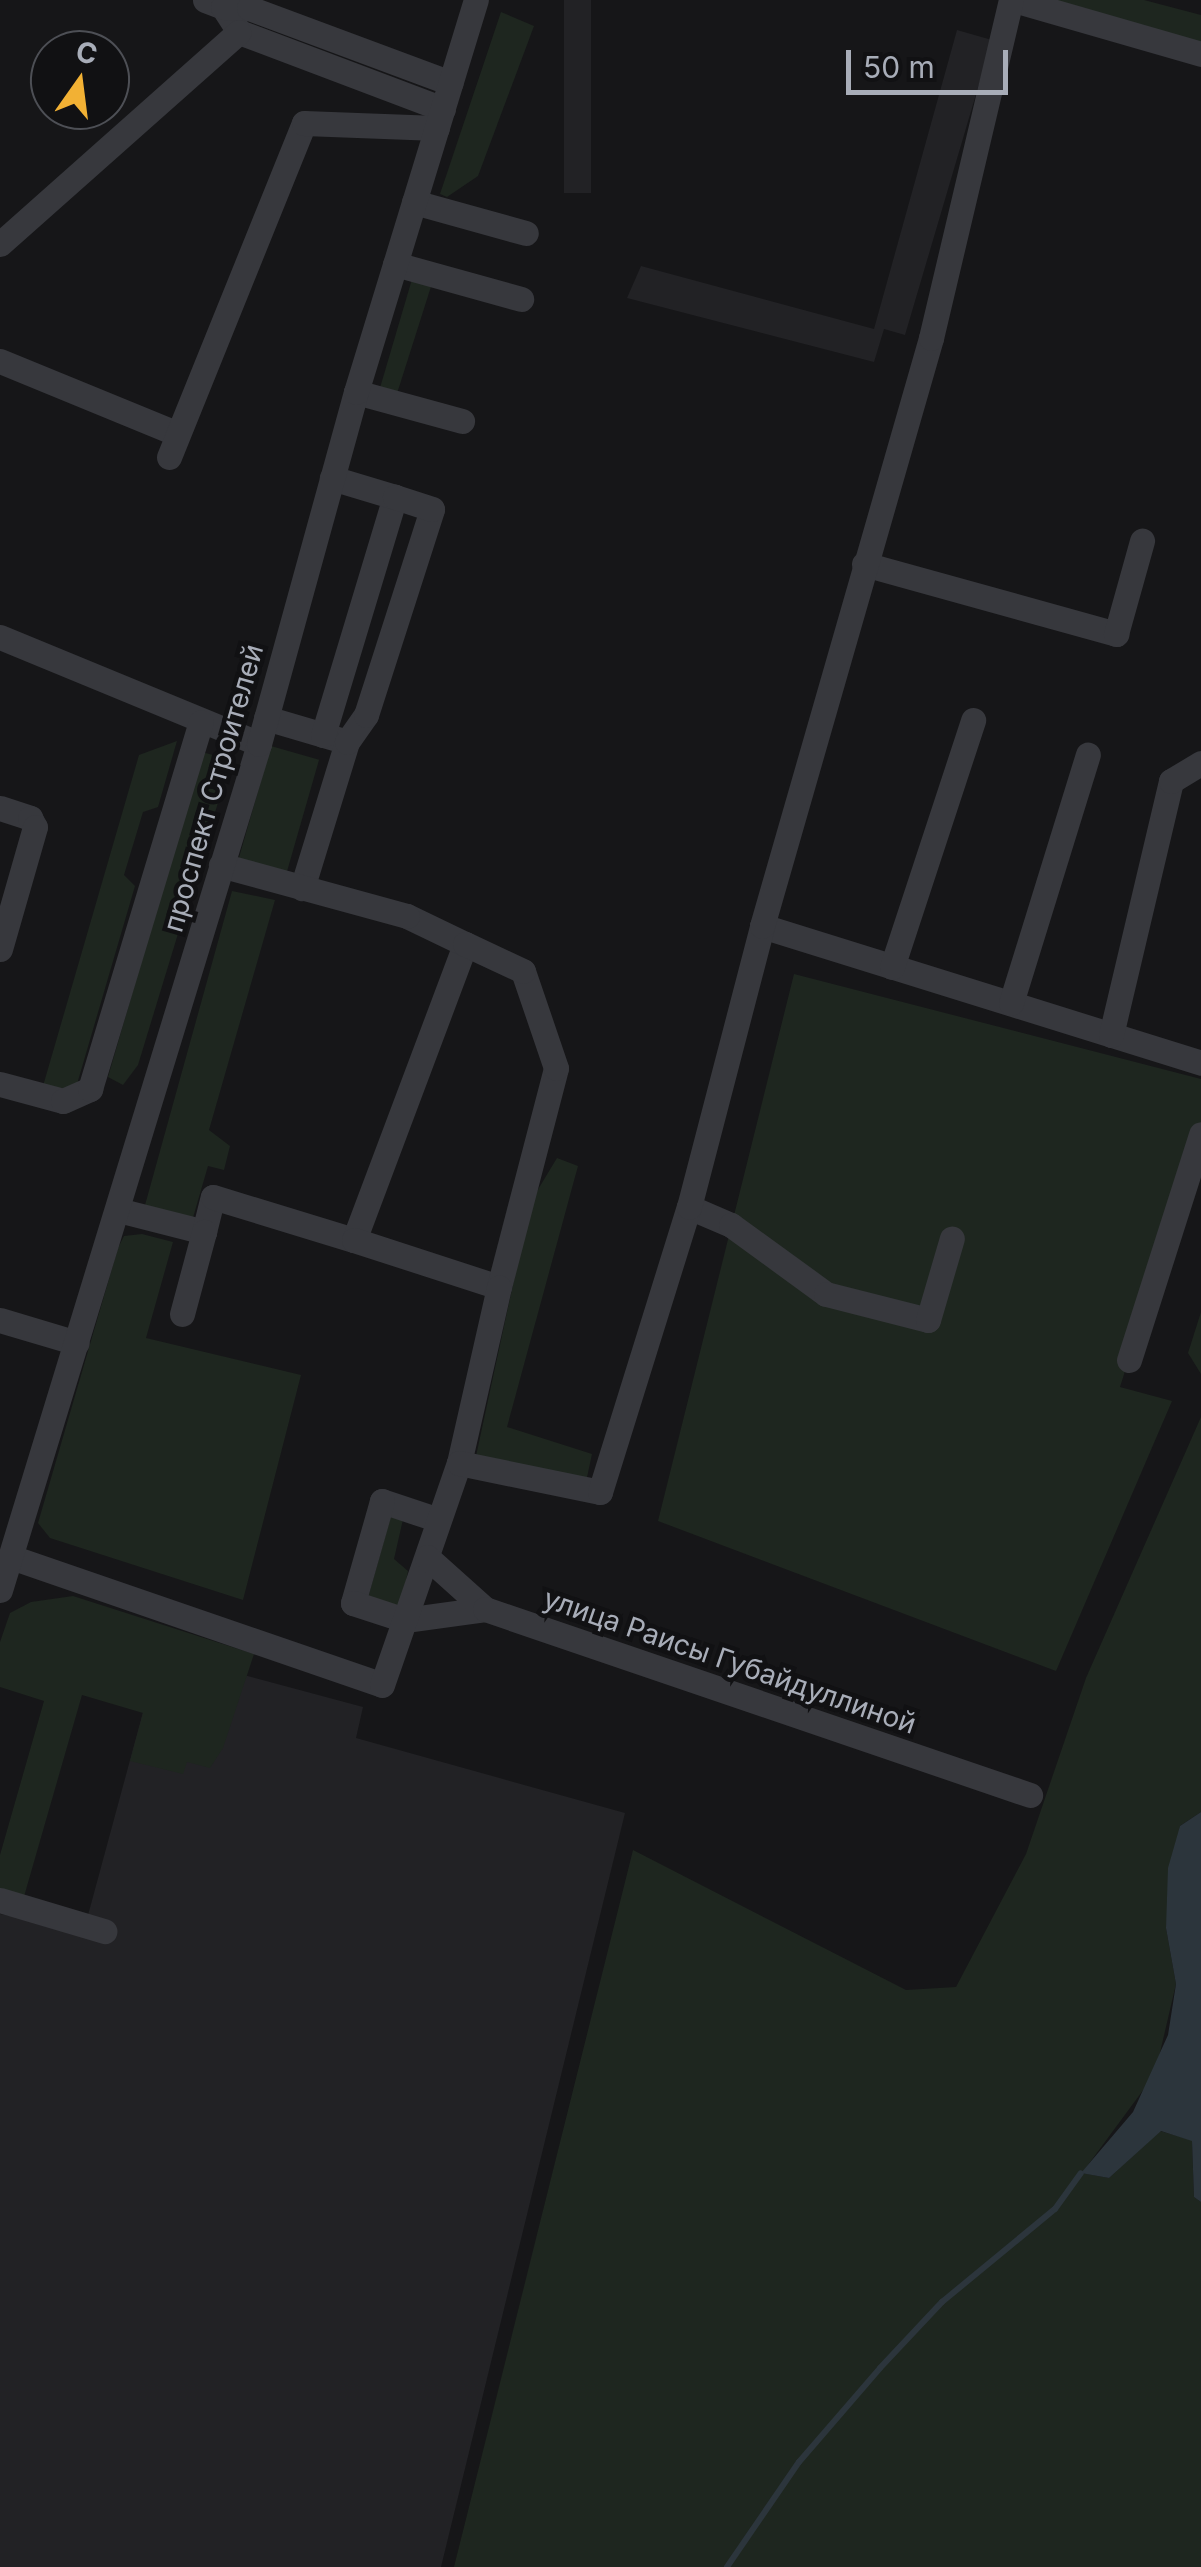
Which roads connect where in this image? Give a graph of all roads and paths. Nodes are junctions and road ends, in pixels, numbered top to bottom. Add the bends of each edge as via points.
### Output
1 (476, 0) edge
2 (1012, 0) edge
3 (214, 4) edge
4 (239, 32) junction
5 (1201, 54) edge
6 (451, 83) junction
7 (440, 119) junction
8 (414, 202) junction
9 (526, 233) dead end
10 (0, 244) edge
11 (396, 264) junction
12 (521, 299) dead end
13 (0, 361) edge
14 (356, 392) junction
15 (462, 422) dead end
16 (332, 478) junction
17 (395, 497) junction
18 (1142, 540) dead end
19 (864, 564) junction
20 (0, 638) edge
21 (266, 718) junction
22 (972, 720) dead end
23 (201, 722) junction
24 (335, 739) junction
25 (259, 744) junction
26 (1088, 755) dead end
27 (1201, 763) edge
28 (0, 808) edge
29 (221, 865) junction
30 (302, 888) junction
31 (762, 926) junction
32 (466, 944) junction
33 (0, 949) edge
34 (892, 967) junction
35 (1011, 1004) junction
36 (1111, 1035) junction
37 (1201, 1063) edge
38 (0, 1084) edge
39 (1201, 1134) edge
40 (689, 1206) junction
41 (118, 1210) junction
42 (204, 1232) junction
43 (952, 1238) dead end
44 (354, 1240) junction
45 (499, 1287) junction
46 (182, 1314) dead end
47 (0, 1320) edge
48 (77, 1343) junction
49 (1129, 1360) dead end
50 (459, 1464) junction
51 (436, 1519) junction
52 (11, 1556) junction
53 (426, 1557) junction
54 (0, 1590) edge
55 (485, 1609) junction
56 (405, 1620) junction
57 (1030, 1795) dead end
58 (0, 1900) edge
59 (104, 1931) dead end

1 - 6 street, проспект Строителей
2 - 5 street
2 - 19 street via 930,338
3 - 4 street
3 - 6 street via 249,8
4 - 7 street
4 - 10 street
6 - 7 street, проспект Строителей
7 - 8 street, проспект Строителей
7 - 13 street via 304,122 173,446
8 - 9 street
8 - 11 street, проспект Строителей
11 - 12 street
11 - 14 street, проспект Строителей
14 - 15 street
14 - 16 street, проспект Строителей
16 - 17 street
16 - 21 street, проспект Строителей
17 - 24 street
17 - 24 street via 432,509 366,715
18 - 19 street via 1116,634
19 - 31 street
20 - 23 street
21 - 24 street
21 - 25 street, проспект Строителей
22 - 34 street
23 - 25 street
23 - 38 street via 90,1089 63,1101
24 - 30 street
25 - 29 street, проспект Строителей
26 - 35 street
27 - 36 street via 1171,782
28 - 33 street via 30,818 35,827
29 - 30 street
29 - 41 street, проспект Строителей
30 - 32 street via 407,916
31 - 34 street
31 - 40 street
32 - 44 street
32 - 45 street via 523,972 556,1068
34 - 35 street
35 - 36 street
36 - 37 street
39 - 49 street
40 - 43 street via 732,1225 826,1294 928,1320
40 - 50 street via 600,1492
41 - 42 street
41 - 48 street, проспект Строителей
42 - 44 street via 213,1197
42 - 46 street
44 - 45 street
45 - 50 street
47 - 48 street
48 - 52 street, проспект Строителей
50 - 51 street
51 - 53 street
51 - 56 street via 382,1501 352,1603
52 - 54 street, проспект Строителей
52 - 56 street via 382,1685
53 - 55 street, улица Раисы Губайдуллиной
53 - 56 street
55 - 56 street
55 - 57 street, улица Раисы Губайдуллиной
58 - 59 street

